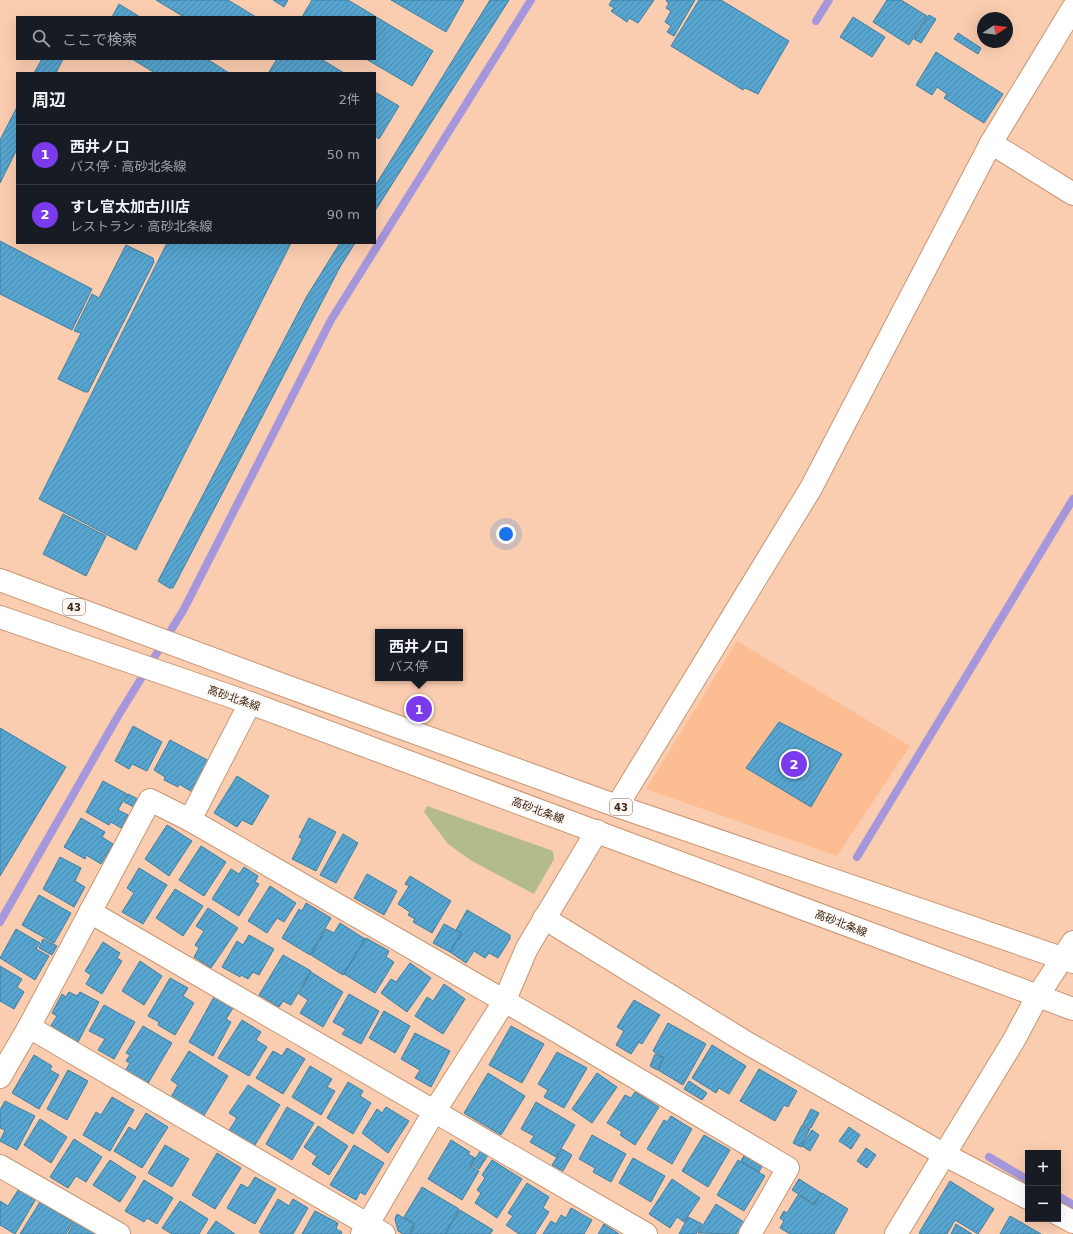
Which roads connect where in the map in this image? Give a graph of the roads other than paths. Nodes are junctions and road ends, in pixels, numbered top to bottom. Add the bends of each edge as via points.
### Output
1 (1073, 8) edge
2 (991, 143) junction
3 (1073, 194) edge
4 (0, 580) edge
5 (0, 617) edge
6 (250, 703) junction
7 (617, 806) junction
8 (190, 820) junction
9 (597, 832) junction
10 (90, 912) junction
11 (544, 918) junction
12 (1070, 954) edge
13 (1037, 997) junction
14 (504, 1002) junction
15 (1073, 1009) edge
16 (29, 1027) junction
17 (0, 1077) edge
18 (434, 1112) junction
19 (945, 1155) junction
20 (0, 1166) edge
21 (1025, 1196) edge
22 (1061, 1216) edge
23 (1073, 1222) edge
24 (371, 1231) edge
25 (118, 1234) edge
26 (646, 1234) edge
27 (750, 1234) edge
28 (896, 1234) edge

1 - 2 street
2 - 3 street
2 - 7 street via 811,488
4 - 7 street, 43
5 - 6 street, 高砂北条線
6 - 8 street
6 - 9 street, 高砂北条線
7 - 12 street, 43
8 - 10 street via 150,800
8 - 14 street
9 - 11 street
9 - 13 street, 高砂北条線
10 - 16 street
10 - 18 street
11 - 14 street via 527,948
11 - 19 street via 747,1043
12 - 13 street
13 - 15 street, 高砂北条線
13 - 19 street
14 - 18 street
14 - 27 street via 788,1168
16 - 17 street
16 - 24 street
18 - 24 street
18 - 26 street
19 - 21 street
19 - 28 street
20 - 25 street
22 - 23 street

